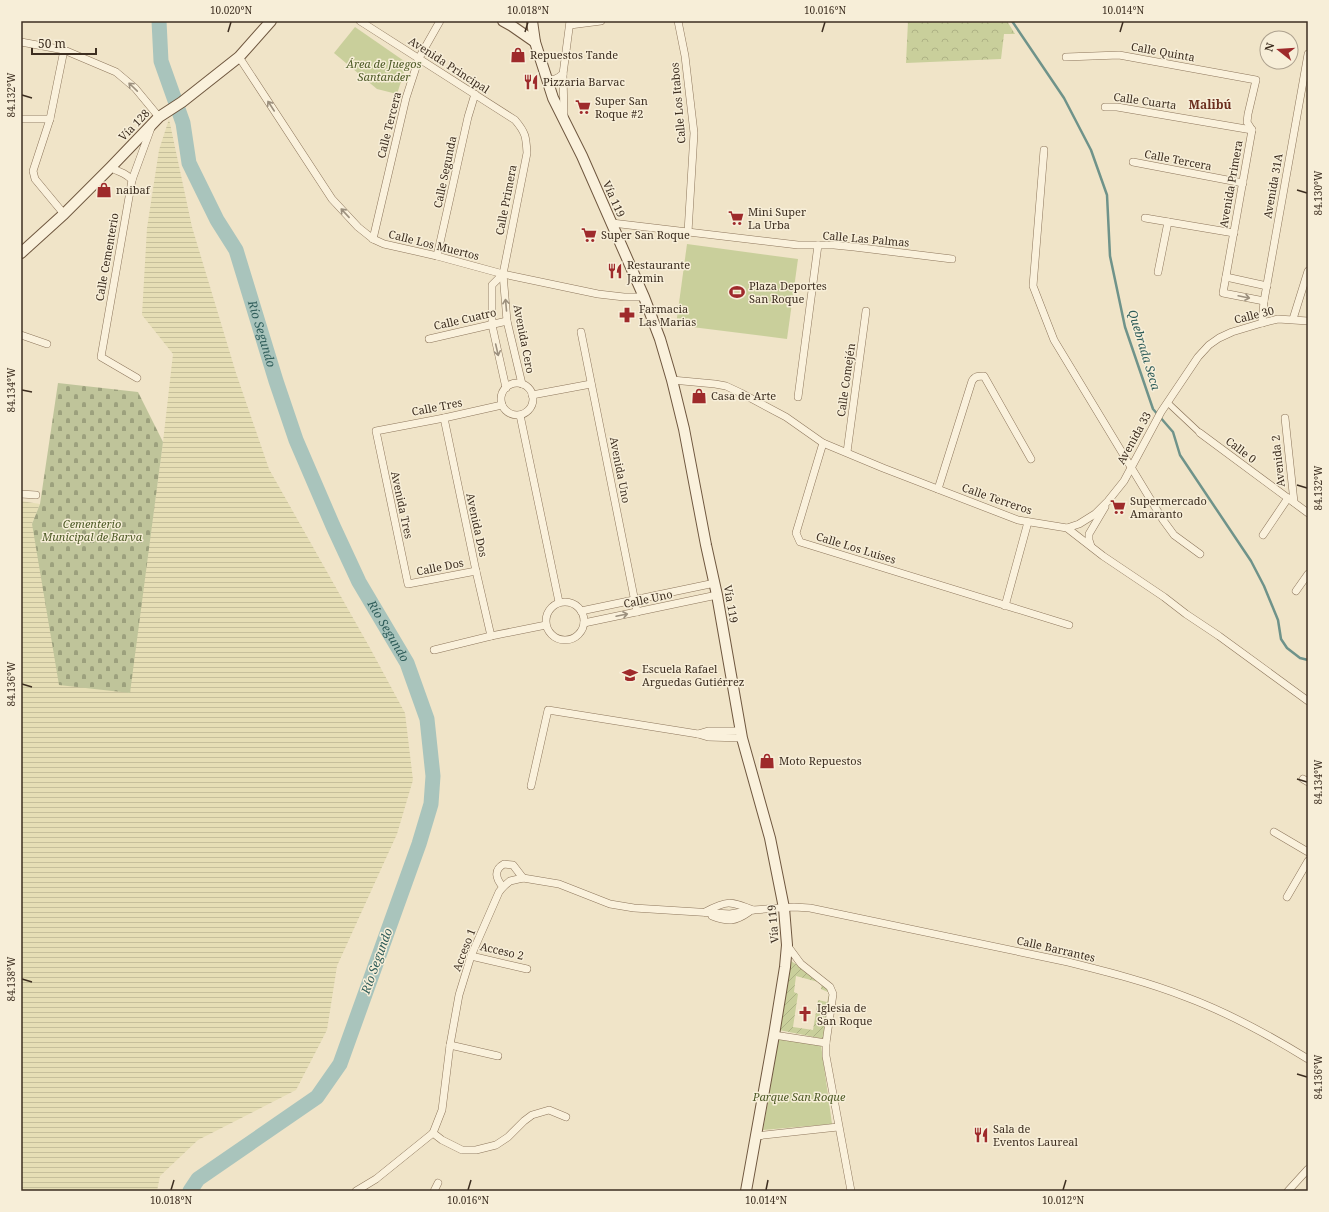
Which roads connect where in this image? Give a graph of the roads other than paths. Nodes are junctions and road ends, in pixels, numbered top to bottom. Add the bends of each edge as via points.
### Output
1 (271, 21) edge
2 (360, 21) edge
3 (440, 21) edge
4 (531, 21) edge
5 (601, 21) edge
6 (678, 21) edge
7 (508, 23) edge
8 (570, 23) edge
9 (21, 42) edge
10 (535, 42) junction
11 (64, 50) junction
12 (1308, 54) edge
13 (239, 56) junction
14 (1066, 57) dead end
15 (418, 58) junction
16 (563, 74) junction
17 (546, 79) junction
18 (1256, 80) joint
19 (475, 94) junction
20 (1105, 107) dead end
21 (159, 117) junction
22 (21, 119) edge
23 (50, 119) junction
24 (564, 119) junction
25 (1252, 130) junction
26 (524, 131) joint
27 (1044, 150) dead end
28 (1133, 162) dead end
29 (111, 167) junction
30 (132, 180) junction
31 (1243, 183) junction
32 (64, 214) junction
33 (1145, 218) dead end
34 (1168, 222) junction
35 (612, 223) junction
36 (688, 232) junction
37 (1234, 233) junction
38 (373, 239) junction
39 (818, 245) junction
40 (21, 253) edge
41 (437, 256) junction
42 (952, 259) dead end
43 (1308, 271) edge
44 (1158, 272) dead end
45 (503, 274) junction
46 (1226, 277) junction
47 (1266, 286) junction
48 (644, 296) junction
49 (1264, 301) junction
50 (866, 311) dead end
51 (1293, 319) junction
52 (1308, 320) edge
53 (507, 321) junction
54 (1262, 322) junction
55 (492, 325) junction
56 (581, 332) dead end
57 (21, 335) edge
58 (429, 339) dead end
59 (47, 344) dead end
60 (1209, 345) joint
61 (138, 378) dead end
62 (672, 380) junction
63 (522, 384) junction
64 (591, 384) junction
65 (506, 388) junction
66 (532, 395) junction
67 (798, 397) dead end
68 (1168, 403) junction
69 (502, 405) junction
70 (520, 415) junction
71 (444, 418) junction
72 (1285, 418) dead end
73 (376, 430) joint
74 (1200, 433) joint
75 (823, 443) junction
76 (847, 452) junction
77 (1031, 459) dead end
78 (1131, 467) junction
79 (938, 490) junction
80 (21, 494) edge
81 (36, 495) dead end
82 (1291, 500) junction
83 (1108, 501) junction
84 (1308, 513) edge
85 (1028, 522) junction
86 (1067, 528) junction
87 (1263, 535) dead end
88 (1091, 547) junction
89 (1200, 554) dead end
90 (476, 572) junction
91 (1308, 574) edge
92 (715, 583) junction
93 (408, 584) joint
94 (1296, 591) dead end
95 (717, 595) junction
96 (635, 600) junction
97 (559, 602) junction
98 (1005, 606) junction
99 (581, 611) junction
100 (637, 612) junction
101 (584, 623) junction
102 (546, 625) junction
103 (1069, 625) dead end
104 (491, 636) junction
105 (434, 650) dead end
106 (1308, 701) edge
107 (742, 734) junction
108 (531, 786) dead end
109 (1274, 832) dead end
110 (1308, 852) edge
111 (1308, 861) edge
112 (523, 878) junction
113 (503, 887) junction
114 (1287, 897) dead end
115 (784, 908) junction
116 (753, 910) junction
117 (705, 912) junction
118 (787, 945) junction
119 (472, 956) junction
120 (527, 969) dead end
121 (774, 1035) junction
122 (826, 1043) junction
123 (450, 1045) junction
124 (498, 1056) dead end
125 (1308, 1060) edge
126 (566, 1117) dead end
127 (838, 1127) junction
128 (433, 1133) junction
129 (756, 1136) junction
130 (1308, 1169) edge
131 (1305, 1178) edge
132 (438, 1183) dead end
133 (356, 1191) edge
134 (434, 1191) edge
135 (746, 1191) edge
136 (851, 1191) edge
137 (1288, 1191) edge

1 - 13 main road, Vía 128
2 - 15 street, Avenida Principal
3 - 15 street, Calle Tercera
4 - 7 main road via 522,28
4 - 10 main road
5 - 8 street
6 - 36 street, Calle Los Itabos via 694,133
7 - 10 main road
8 - 16 street
9 - 11 street
10 - 17 main road, Vía 119
21 -> 11 street via 135,88 116,72
11 - 23 street
12 - 47 street, Avenida 31A
13 - 21 main road, Vía 128 via 182,102
38 -> 13 street, Calle Los Muertos via 332,199
14 - 18 street, Calle Quinta via 1119,55
15 - 19 street, Avenida Principal
15 - 38 street, Calle Tercera
16 - 17 street via 558,79
16 - 24 street
17 - 24 main road, Vía 119
18 - 25 street, Avenida Primera via 1247,122
19 - 26 street, Avenida Principal via 515,120
19 - 41 street, Calle Segunda
20 - 25 street, Calle Cuarta
21 - 29 main road, Vía 128
21 - 30 street, Calle Cementerio
22 - 23 street
23 - 32 street via 34,171 35,179
24 - 35 main road, Vía 119
25 - 31 street, Avenida Primera
26 - 45 street, Calle Primera via 527,153
27 - 78 street via 1033,286 1054,340
28 - 31 street, Calle Tercera
29 - 30 street
29 - 32 main road, Vía 128
30 - 61 street, Calle Cementerio via 101,357
31 - 37 street, Avenida Primera
32 - 40 main road, Vía 128
33 - 34 street
34 - 37 street
34 - 44 street
35 - 36 street, Calle Las Palmas
35 - 48 main road, Vía 119
36 - 39 street, Calle Las Palmas
37 - 46 street, Avenida Primera
38 - 41 street, Calle Los Muertos via 384,244
39 - 42 street, Calle Las Palmas
39 - 67 street
41 - 45 street, Calle Los Muertos
43 - 51 street
45 - 48 street, Calle Los Muertos via 598,294
53 -> 45 street, Avenida Cero
45 - 55 street via 492,285
46 - 47 street
46 -> 49 street, Avenida Primera via 1224,293
47 - 49 street, Avenida 31A
48 - 62 main road, Vía 119
49 - 54 street, Avenida 31A
50 - 76 street, Calle Comején
51 - 52 street, Calle 30
51 - 54 street, Calle 30
53 - 55 street, Calle Cuatro
53 - 63 street, Avenida Cero
54 - 60 street, Calle 30 via 1232,332
55 - 58 street, Calle Cuatro
55 -> 65 street
56 - 64 street, Avenida Uno
57 - 59 street
60 - 68 street, Avenida 33 via 1198,357
62 - 75 street, Calle Terreros via 726,386 786,417
62 - 92 main road, Vía 119
63 - 65 street
63 - 66 street
64 - 66 street
64 - 96 street, Avenida Uno
65 - 69 street via 502,396
66 - 70 street via 532,406
68 - 74 street
68 - 78 street, Avenida 33 via 1155,421
69 - 70 street via 509,413
69 - 71 street, Calle Tres
70 - 97 street
71 - 73 street, Calle Tres
71 - 90 street, Avenida Dos
72 - 82 street, Avenida 2
73 - 93 street, Avenida Tres
74 - 82 street, Calle 0
75 - 76 street, Calle Terreros
75 - 98 street, Calle Los Luises via 796,532 800,542
76 - 79 street, Calle Terreros
77 - 79 street via 984,376 978,376 972,381
78 - 83 street, Avenida 33 via 1124,481
78 - 89 street via 1174,535
79 - 85 street, Calle Terreros
80 - 81 street
82 - 84 street, Calle 0
82 - 87 street
83 - 86 street, Avenida 33 via 1095,514
83 - 88 street via 1089,534
85 - 86 street, Calle Terreros
85 - 98 street
86 - 88 street, Calle Terreros
88 - 106 street, Calle Terreros
90 - 93 street, Calle Dos
90 - 104 street, Avenida Dos
91 - 94 street
92 - 95 main road, Vía 119
92 - 96 street, Calle Uno
95 - 100 street, Calle Uno
95 - 107 main road, Vía 119
96 - 99 street, Calle Uno
96 - 100 street, Avenida Uno
97 - 99 street via 572,603
97 - 102 street via 547,614
98 - 103 street, Calle Los Luises
99 - 101 street
101 -> 100 street, Calle Uno
101 - 102 street via 579,634 563,640 552,635
102 - 104 street
104 - 105 street
107 - 108 street via 708,731 698,734 548,710
107 - 115 main road, Vía 119 via 770,838
109 - 110 street
111 - 114 street
112 - 113 street via 510,881
112 - 113 street via 513,865 504,864 497,869 496,874
112 - 117 street via 559,884 610,904
113 - 119 street, Acceso 1
115 - 116 street
115 - 118 main road, Vía 119
115 - 125 street, Calle Barrantes via 810,908 1103,971 1184,996 1213,1008 1279,1041
116 - 117 street via 730,914
116 - 117 street via 738,904 725,903
118 - 121 main road, Vía 119
118 - 122 street via 801,964 832,991
119 - 120 street, Acceso 2
119 - 123 street, Acceso 1 via 459,995
121 - 122 street
121 - 129 main road, Vía 119
122 - 127 street
123 - 124 street
123 - 128 street, Acceso 1 via 442,1110
126 - 128 street via 549,1110 532,1116 496,1145 476,1150 462,1150
127 - 129 street
127 - 136 street
128 - 133 street, Acceso 1 via 376,1179
129 - 135 main road, Vía 119
130 - 131 street
131 - 137 street
132 - 134 street

